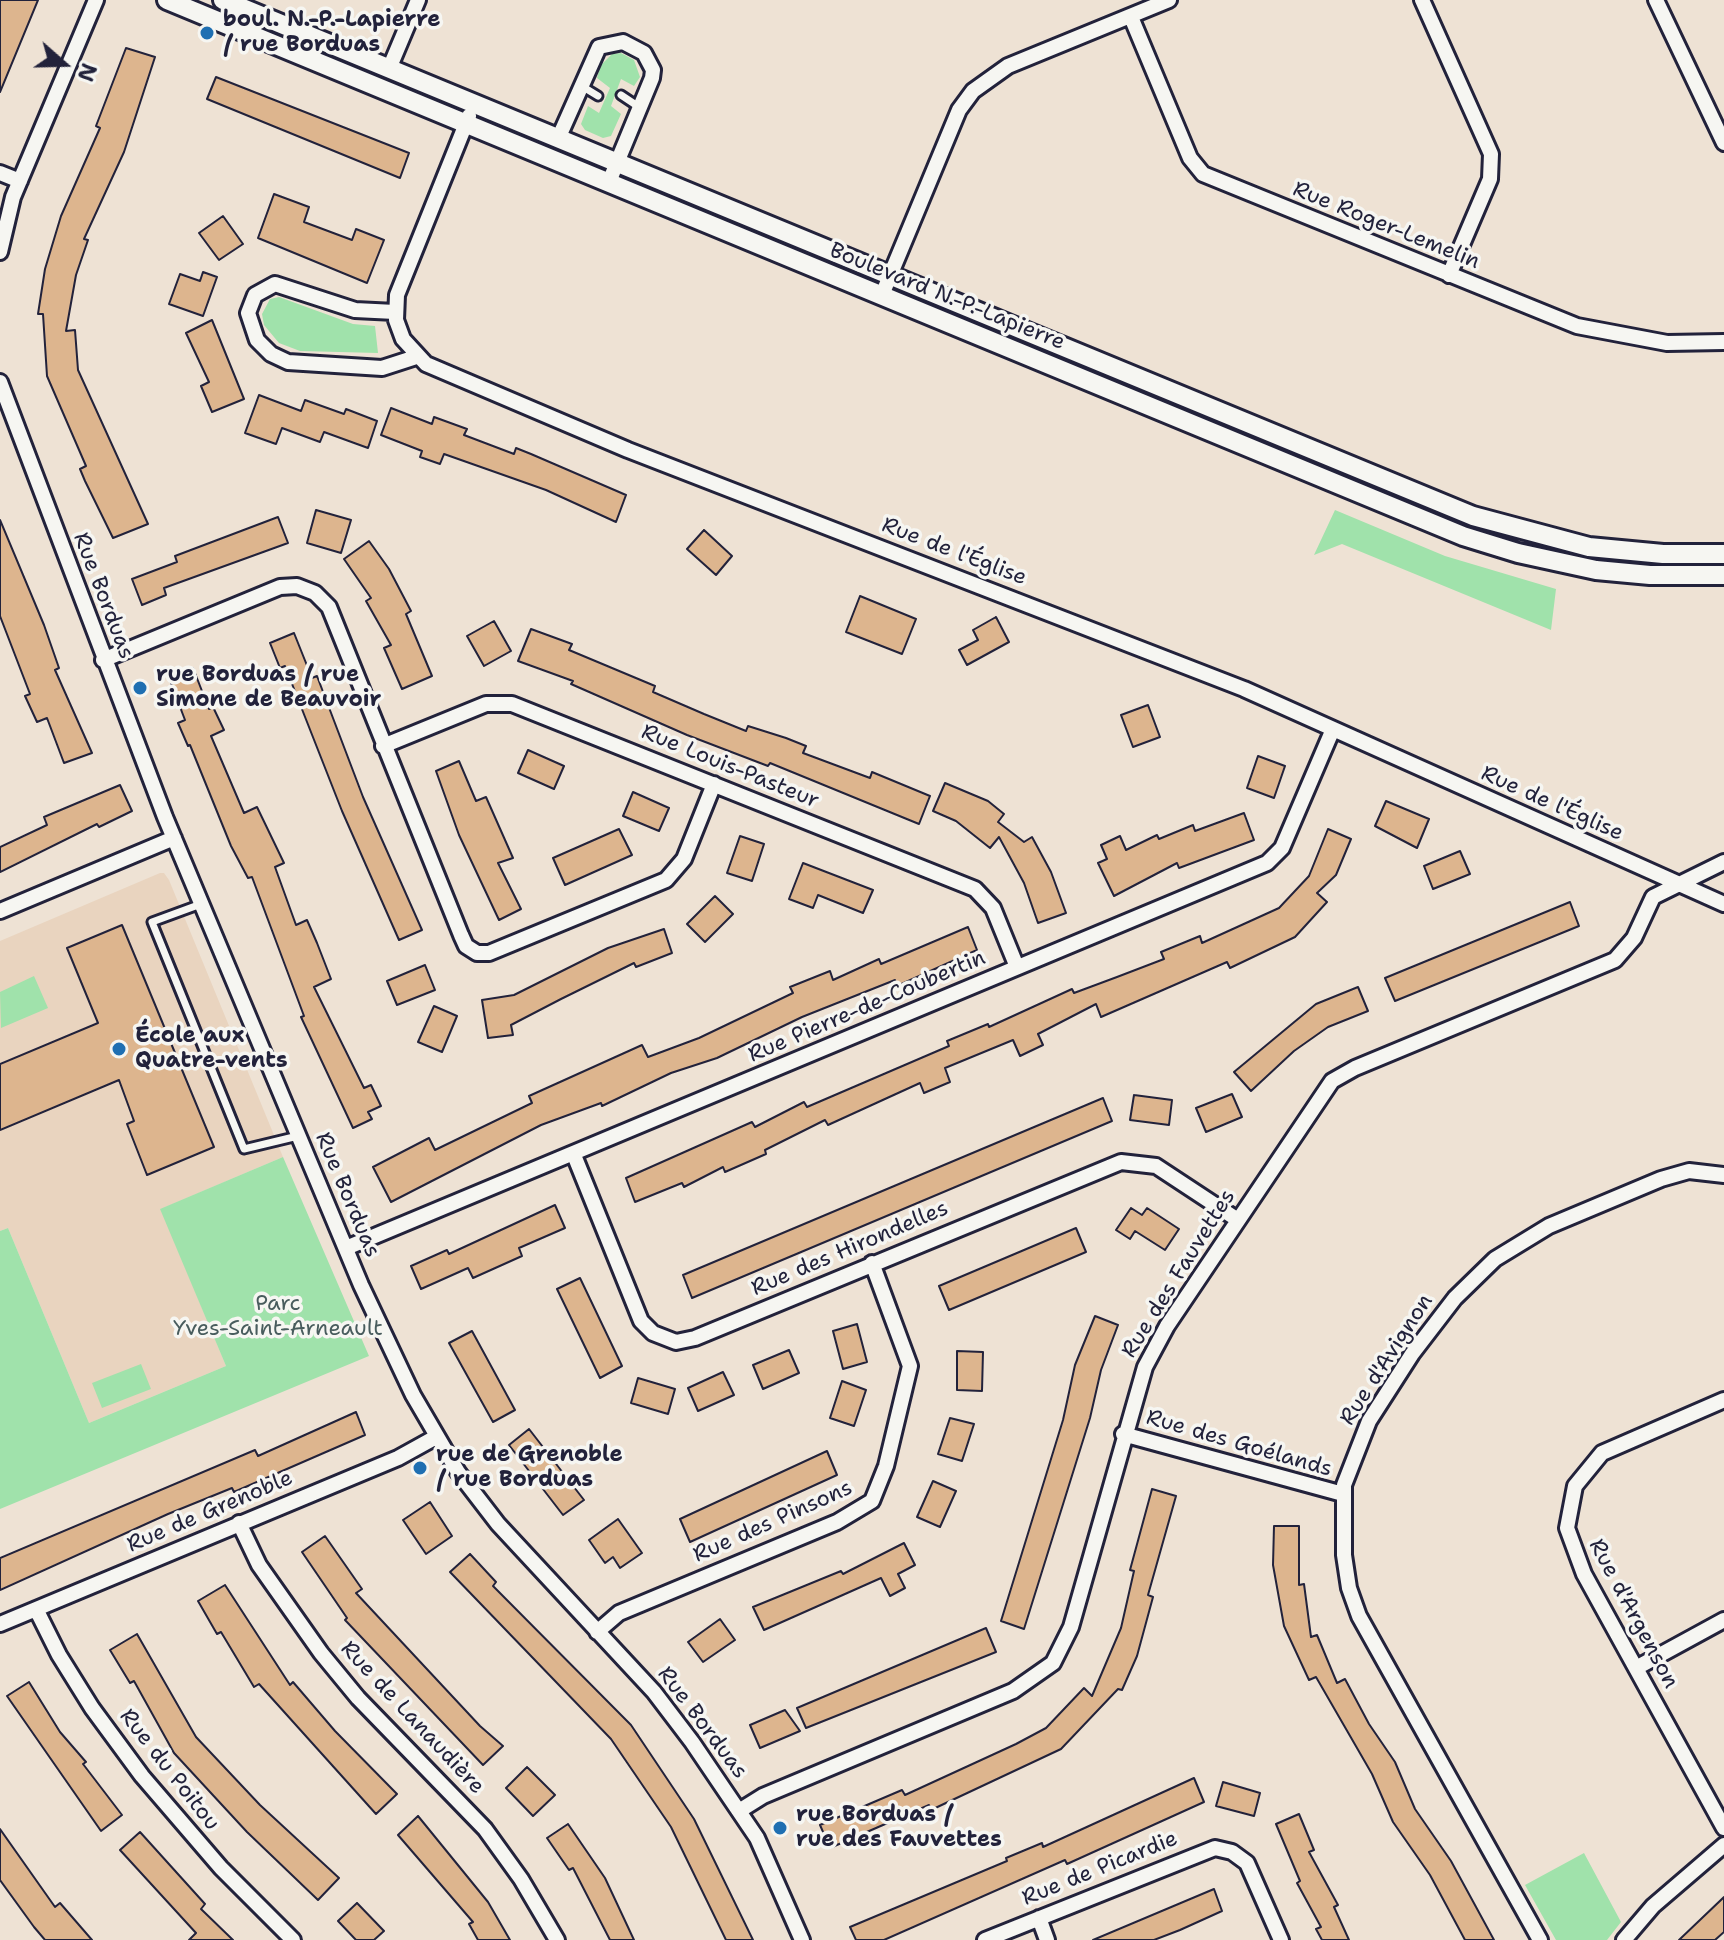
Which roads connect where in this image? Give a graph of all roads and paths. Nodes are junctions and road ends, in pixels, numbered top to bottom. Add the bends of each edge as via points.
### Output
1 (96, 0) edge
2 (167, 0) edge
3 (223, 0) edge
4 (418, 0) edge
5 (1169, 0) edge
6 (1422, 0) edge
7 (1656, 0) edge
8 (1131, 17) junction
9 (389, 69) junction
10 (580, 85) junction
11 (621, 95) dead end
12 (598, 96) dead end
13 (474, 104) junction
14 (640, 108) junction
15 (466, 124) junction
16 (558, 139) junction
17 (1724, 143) edge
18 (617, 163) junction
19 (0, 173) edge
20 (20, 181) junction
21 (609, 182) junction
22 (0, 252) edge
23 (1449, 275) junction
24 (890, 276) junction
25 (882, 295) junction
26 (395, 312) junction
27 (1724, 342) edge
28 (416, 357) junction
29 (0, 382) edge
30 (1724, 554) edge
31 (1724, 575) edge
32 (103, 660) junction
33 (1333, 729) junction
34 (383, 746) junction
35 (714, 784) junction
36 (174, 838) junction
37 (1724, 862) edge
38 (1676, 883) junction
39 (201, 904) junction
40 (1724, 904) edge
41 (0, 911) edge
42 (1017, 967) junction
43 (298, 1136) junction
44 (574, 1155) junction
45 (1724, 1175) edge
46 (1238, 1220) junction
47 (346, 1248) junction
48 (872, 1263) junction
49 (1724, 1400) edge
50 (1123, 1434) junction
51 (436, 1437) junction
52 (1343, 1494) junction
53 (239, 1523) junction
54 (36, 1609) junction
55 (1724, 1620) edge
56 (0, 1624) edge
57 (597, 1632) junction
58 (1636, 1668) junction
59 (739, 1811) junction
60 (1724, 1828) edge
61 (1724, 1845) edge
62 (1039, 1918) junction
63 (293, 1940) edge
64 (557, 1940) edge
65 (802, 1940) edge
66 (985, 1940) edge
67 (1047, 1940) edge
68 (1281, 1940) edge
69 (1540, 1940) edge
70 (1624, 1940) edge

1 - 20 street
2 - 15 street, Boulevard N.-P.-Lapierre
3 - 9 street, Boulevard N.-P.-Lapierre
4 - 9 street
5 - 8 street
6 - 23 street via 1491,154 1490,179
7 - 17 street
8 - 23 street, Rue Roger-Lemelin via 1199,171
8 - 24 street via 1008,66 973,91 959,110
9 - 13 street, Boulevard N.-P.-Lapierre
10 - 12 lane
10 - 14 street via 599,47 615,42 632,45 644,53 653,70
10 - 16 street
11 - 14 lane
13 - 15 street
13 - 16 street, Boulevard N.-P.-Lapierre
14 - 18 street
15 - 21 street, Boulevard N.-P.-Lapierre
15 - 26 street via 400,284
16 - 18 street, Boulevard N.-P.-Lapierre
18 - 21 street
18 - 24 street, Boulevard N.-P.-Lapierre
19 - 20 street
20 - 22 street
21 - 25 street, Boulevard N.-P.-Lapierre
23 - 27 street, Rue Roger-Lemelin via 1590,330 1667,343
24 - 25 street
24 - 30 street, Boulevard N.-P.-Lapierre via 1497,525 1601,549
25 - 31 street, Boulevard N.-P.-Lapierre via 1489,545 1621,573
26 - 28 street via 403,339
26 - 28 street via 355,310 275,284 255,295 248,313 263,348 288,362 382,368
28 - 33 street, Rue de l'Église via 628,450 1200,671
29 - 32 street, Rue Borduas
32 - 34 street via 280,587 305,588 329,607
32 - 36 street, Rue Borduas
33 - 38 street, Rue de l'Église
33 - 42 street, Rue Pierre-de-Coubertin via 1282,848 1267,863
34 - 35 street, Rue Louis-Pasteur via 486,704 505,702
34 - 35 street via 463,940 483,954 666,880 684,859
35 - 42 street, Rue Louis-Pasteur via 975,889 993,908
36 - 39 street, Rue Borduas
36 - 41 street
37 - 38 street, Rue des Fauvettes
38 - 40 street, Rue de l'Église
38 - 46 street, Rue des Fauvettes via 1653,897 1634,938 1615,960 1338,1076
39 - 43 street, Rue Borduas
39 - 43 lane via 152,922 244,1149
42 - 44 street, Rue Pierre-de-Coubertin
43 - 47 street, Rue Borduas
44 - 47 street, Rue Pierre-de-Coubertin
44 - 48 street, Rue des Hirondelles via 641,1321 661,1338 695,1338
45 - 52 street, Rue d'Avignon via 1689,1171 1661,1179 1549,1226 1488,1265 1440,1315 1379,1404 1354,1454
46 - 48 street, Rue des Hirondelles via 1168,1173 1130,1160
46 - 50 street, Rue des Fauvettes via 1152,1353
47 - 51 street, Rue Borduas
48 - 57 street, Rue des Pinsons via 910,1366 872,1501 837,1522 619,1613
49 - 58 street, Rue d'Argenson via 1602,1453 1582,1474 1570,1500 1567,1528 1576,1558
50 - 52 street, Rue des Goélands
50 - 59 street, Rue des Fauvettes via 1071,1627 1045,1671 1013,1691 763,1796
51 - 53 street, Rue de Grenoble via 398,1458
51 - 57 street, Rue Borduas via 498,1524
52 - 69 street, Rue d'Avignon via 1344,1555 1359,1616
53 - 54 street, Rue de Grenoble
53 - 64 street, Rue de Lanaudière via 259,1565 321,1653 485,1829
54 - 56 street, Rue de Grenoble
54 - 63 street, Rue du Poitou via 75,1681 142,1776 221,1868
55 - 58 street
57 - 59 street, Rue Borduas via 654,1692
58 - 60 street, Rue d'Argenson
59 - 65 street, Rue Borduas via 767,1859
61 - 70 street via 1653,1906
62 - 66 street, Rue de Picardie
62 - 67 street
62 - 68 street, Rue de Picardie via 1209,1848 1232,1852 1252,1870

